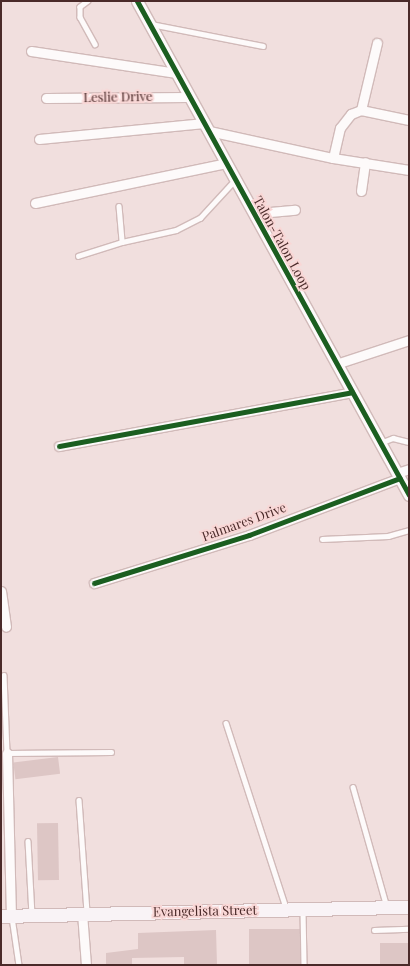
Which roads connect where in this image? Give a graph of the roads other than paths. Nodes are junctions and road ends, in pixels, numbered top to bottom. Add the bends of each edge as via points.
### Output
1 (88, 1) edge
2 (137, 1) edge
3 (150, 24) junction
4 (377, 43) dead end
5 (95, 44) dead end
6 (263, 46) dead end
7 (31, 51) dead end
8 (176, 73) junction
9 (189, 97) junction
10 (46, 98) dead end
11 (361, 110) junction
12 (409, 120) edge
13 (206, 127) junction
14 (39, 139) dead end
15 (333, 158) junction
16 (365, 162) junction
17 (226, 163) junction
18 (409, 170) edge
19 (236, 180) junction
20 (360, 191) dead end
21 (36, 203) dead end
22 (119, 206) dead end
23 (295, 210) dead end
24 (256, 218) junction
25 (122, 242) junction
26 (78, 256) dead end
27 (409, 340) edge
28 (336, 364) junction
29 (352, 392) junction
30 (409, 442) edge
31 (380, 443) junction
32 (58, 446) dead end
33 (409, 469) edge
34 (398, 476) junction
35 (409, 495) edge
36 (409, 530) edge
37 (322, 539) dead end
38 (94, 583) dead end
39 (2, 597) edge
40 (6, 627) dead end
41 (4, 675) dead end
42 (226, 723) dead end
43 (111, 752) dead end
44 (7, 753) junction
45 (353, 787) dead end
46 (79, 800) dead end
47 (28, 841) dead end
48 (387, 907) junction
49 (409, 907) edge
50 (287, 910) junction
51 (304, 910) junction
52 (85, 913) junction
53 (6, 915) edge
54 (32, 915) junction
55 (409, 929) edge
56 (374, 930) dead end
57 (20, 965) edge
58 (86, 965) edge
59 (304, 965) edge

1 - 5 lane via 80,7 80,18
2 - 3 street, Talon-Talon Loop
3 - 6 lane
3 - 8 street, Talon-Talon Loop
4 - 11 street
7 - 8 street
8 - 9 street, Talon-Talon Loop
9 - 10 street, Leslie Drive
9 - 13 street, Talon-Talon Loop
11 - 12 street
11 - 15 street via 351,114 340,128
13 - 14 street
13 - 15 street
13 - 17 street, Talon-Talon Loop
15 - 16 street
16 - 18 street
16 - 20 street
17 - 19 street, Talon-Talon Loop
17 - 21 street
19 - 24 street, Talon-Talon Loop
19 - 25 lane via 200,218 176,230
22 - 25 lane
23 - 24 street via 270,212
24 - 28 street, Talon-Talon Loop
25 - 26 lane
27 - 28 street
28 - 29 street, Talon-Talon Loop
29 - 31 street, Talon-Talon Loop
29 - 32 street
30 - 31 lane via 393,438
31 - 34 street, Talon-Talon Loop
33 - 34 street, Palmares Drive
34 - 35 street, Talon-Talon Loop
34 - 38 street, Palmares Drive via 249,535
36 - 37 lane via 388,536
39 - 40 street
41 - 44 lane
42 - 50 lane
43 - 44 lane
44 - 53 street
45 - 48 lane
46 - 52 lane
47 - 54 lane
48 - 49 main road, Evangelista Street
48 - 51 main road, Evangelista Street
50 - 51 main road, Evangelista Street
50 - 52 main road, Evangelista Street
51 - 59 lane
52 - 54 main road, Evangelista Street
52 - 58 street
53 - 54 main road, Evangelista Street
53 - 57 lane
55 - 56 lane

